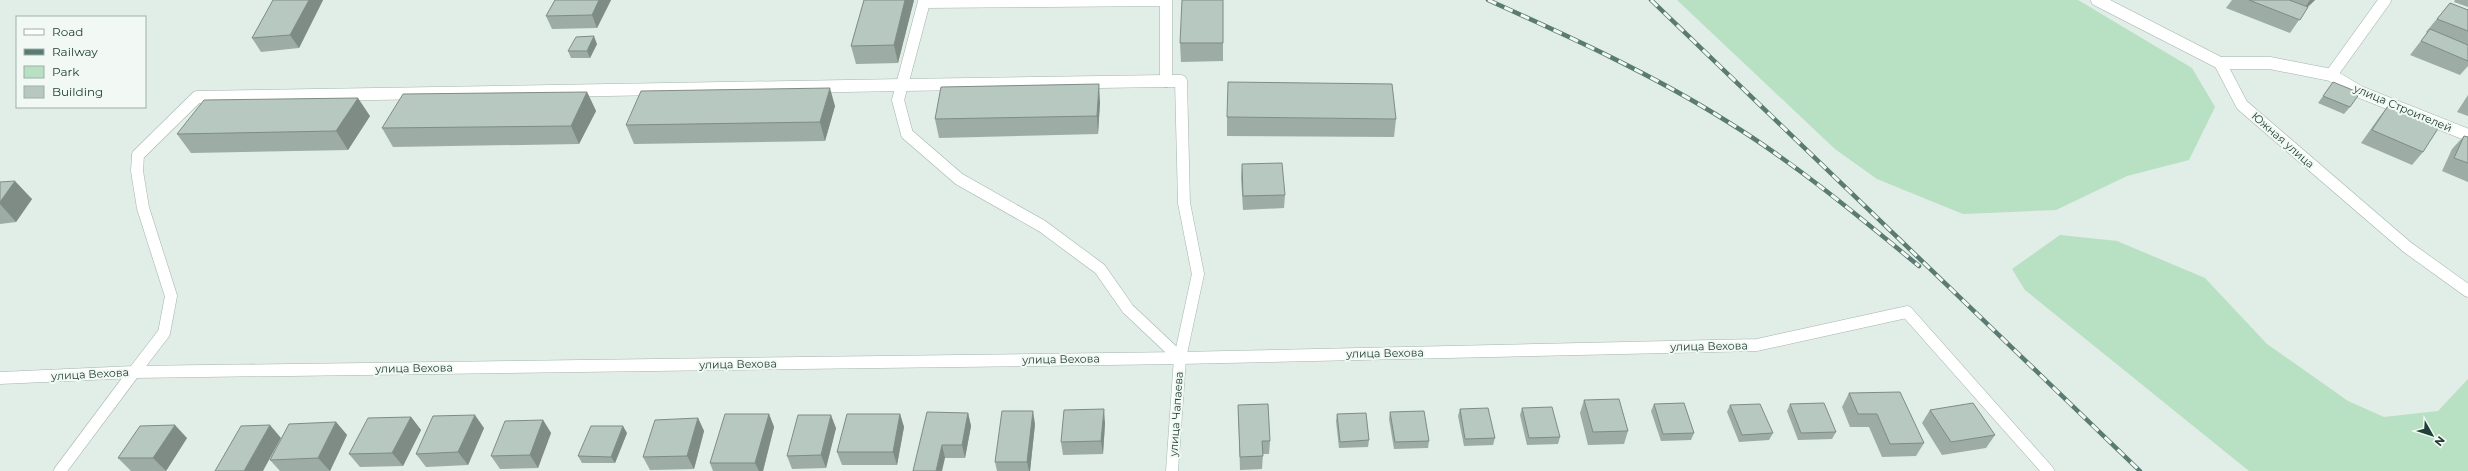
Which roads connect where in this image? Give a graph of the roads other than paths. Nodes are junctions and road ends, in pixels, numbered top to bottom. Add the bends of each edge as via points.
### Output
1 (1166, 0) edge
2 (2097, 0) edge
3 (2385, 0) edge
4 (925, 1) edge
5 (2220, 63) junction
6 (2331, 75) junction
7 (1166, 82) junction
8 (903, 86) junction
9 (2468, 135) edge
10 (2468, 291) edge
11 (1180, 358) junction
12 (134, 372) junction
13 (0, 378) edge
14 (60, 471) edge
15 (1172, 471) edge
16 (2048, 471) edge

1 - 4 street
1 - 7 street
2 - 5 street
3 - 6 street
4 - 8 street
5 - 6 street, улица Строителей via 2270,63
5 - 10 street, Южная улица via 2242,105 2407,247
6 - 9 street, улица Строителей via 2360,92
7 - 8 street
7 - 11 street, улица Чапаева via 1181,81 1184,203 1198,274
8 - 11 street via 898,100 907,134 959,179 1042,226 1100,269 1128,309
8 - 12 street via 197,97 138,155 136,171 143,208 171,296 164,333
11 - 12 street, улица Вехова
11 - 15 street, улица Чапаева
11 - 16 street, улица Вехова via 1757,345 1908,312
12 - 13 street, улица Вехова
12 - 14 street

